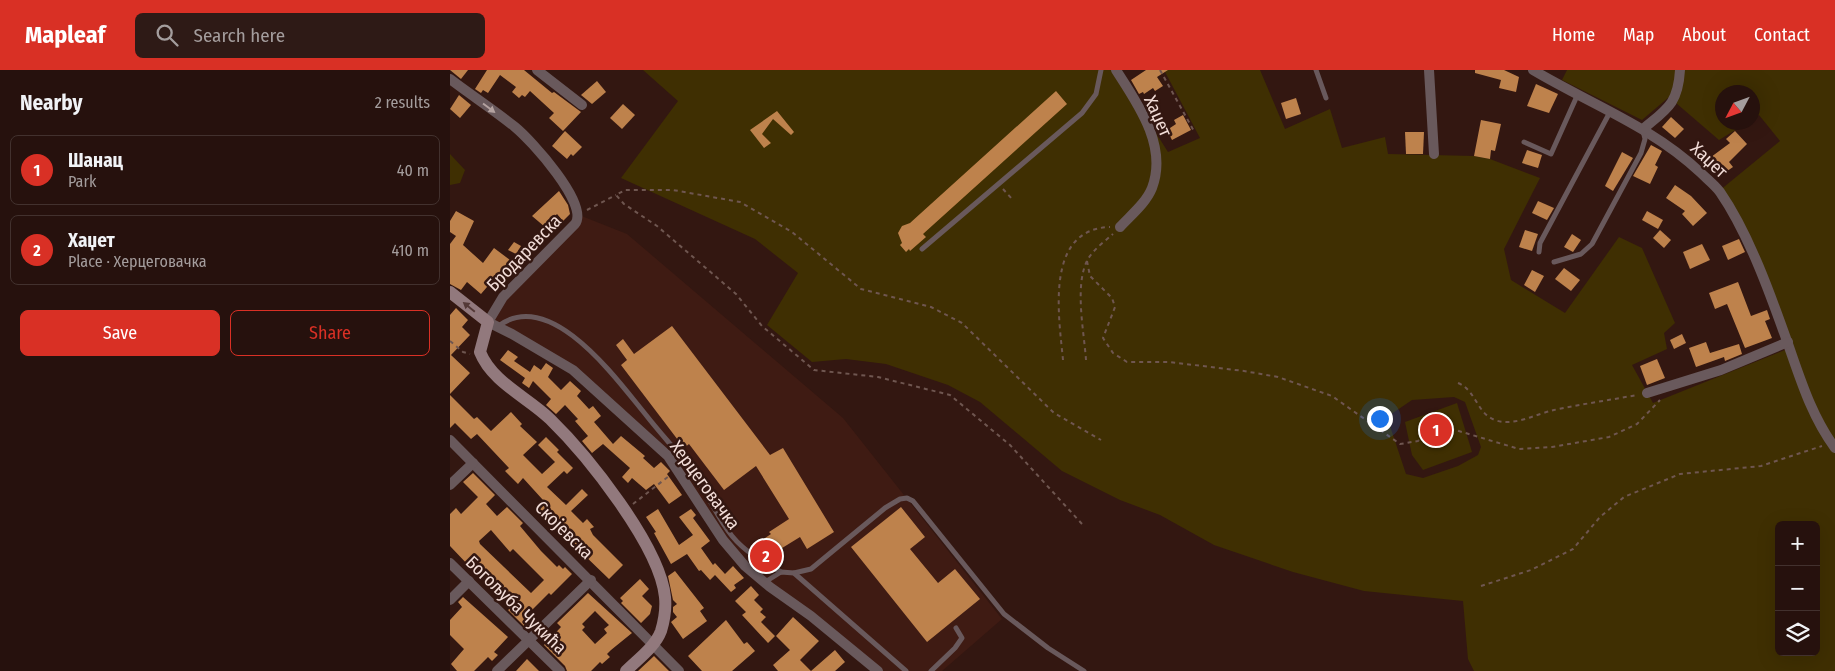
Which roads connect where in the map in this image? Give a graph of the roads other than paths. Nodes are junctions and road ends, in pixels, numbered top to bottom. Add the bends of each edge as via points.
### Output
1 (537, 70) edge
2 (1102, 70) edge
3 (1116, 70) edge
4 (1316, 70) edge
5 (1429, 70) edge
6 (1533, 70) edge
7 (1680, 70) edge
8 (450, 79) edge
9 (1578, 96) junction
10 (1326, 98) dead end
11 (582, 105) dead end
12 (1610, 112) junction
13 (1643, 129) junction
14 (1524, 142) dead end
15 (1434, 154) dead end
16 (1120, 227) road end
17 (922, 249) dead end
18 (1539, 252) dead end
19 (1554, 262) dead end
20 (450, 292) edge
21 (492, 325) junction
22 (1788, 342) junction
23 (1647, 393) road end
24 (450, 440) edge
25 (1833, 445) edge
26 (473, 463) junction
27 (450, 485) edge
28 (450, 563) edge
29 (781, 572) junction
30 (794, 573) junction
31 (592, 580) junction
32 (469, 581) junction
33 (765, 582) junction
34 (450, 600) edge
35 (956, 628) dead end
36 (528, 640) junction
37 (654, 644) junction
38 (497, 671) edge
39 (560, 671) edge
40 (626, 671) edge
41 (679, 671) edge
42 (878, 671) edge
43 (906, 671) edge
44 (931, 671) edge
45 (1084, 671) edge

1 - 11 street
2 - 17 lane via 1096,94 1082,113
3 - 16 street, Хаџет via 1145,119 1156,147 1152,188
4 - 10 lane
5 - 15 street
6 - 9 street, Хаџет
7 - 13 street via 1679,90 1670,106
8 -> 21 street, Бродаревска via 524,136 574,199 579,215 575,224 503,297
9 - 12 street, Хаџет
9 - 14 lane via 1551,154
12 - 13 street, Хаџет
12 - 18 lane via 1540,243
13 - 19 lane via 1645,140 1641,153 1592,244 1580,254
13 - 22 street, Хаџет via 1688,161 1719,191 1745,236
21 -> 20 street, Херцеговачка
21 - 29 lane via 515,317 544,320 555,324 600,359 690,468 733,537
21 - 33 street, Херцеговачка via 573,370 668,456 723,540 745,566
21 - 37 street via 480,352 489,370 536,406 562,431 625,510 639,534 659,576 665,598 662,628
22 - 23 street via 1721,370
22 - 25 street, Хаџет via 1811,408
24 - 26 street, Скојевска
26 - 27 street
26 - 31 street, Скојевска
28 - 32 street, Богољуба Чукића
29 - 30 lane
29 - 33 lane
30 - 43 lane
30 - 45 lane via 811,569 885,508 907,498 913,501 1004,614
31 - 36 street
31 - 37 street, Скојевска
32 - 34 street
32 - 36 street, Богољуба Чукића
33 - 42 street, Херцеговачка
35 - 44 lane via 962,638
36 - 38 street
36 - 39 street, Богољуба Чукића
37 - 40 street
37 - 41 street, Скојевска

